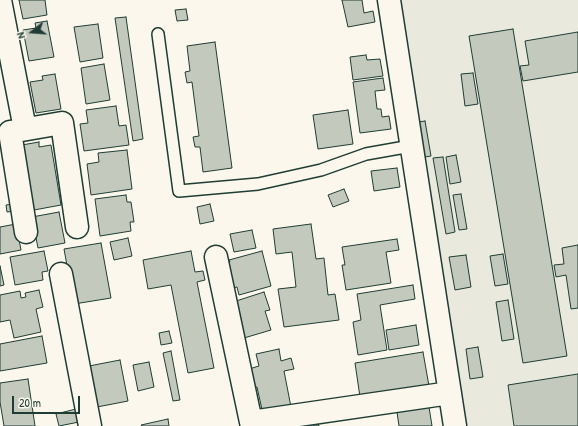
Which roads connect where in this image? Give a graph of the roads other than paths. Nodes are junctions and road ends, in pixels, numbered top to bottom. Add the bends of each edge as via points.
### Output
1 (0, 0) edge
2 (389, 0) edge
3 (158, 34) dead end
4 (25, 129) junction
5 (411, 146) junction
6 (77, 227) dead end
7 (26, 232) dead end
8 (216, 257) dead end
9 (61, 274) dead end
10 (450, 393) junction
11 (90, 426) edge
12 (455, 426) edge

1 - 4 street
2 - 5 street
3 - 5 lane via 179,191 258,184 320,170 366,154
4 - 6 street via 62,123
4 - 7 street via 10,132
5 - 10 street
8 - 10 street via 251,422
9 - 11 street
10 - 12 street

